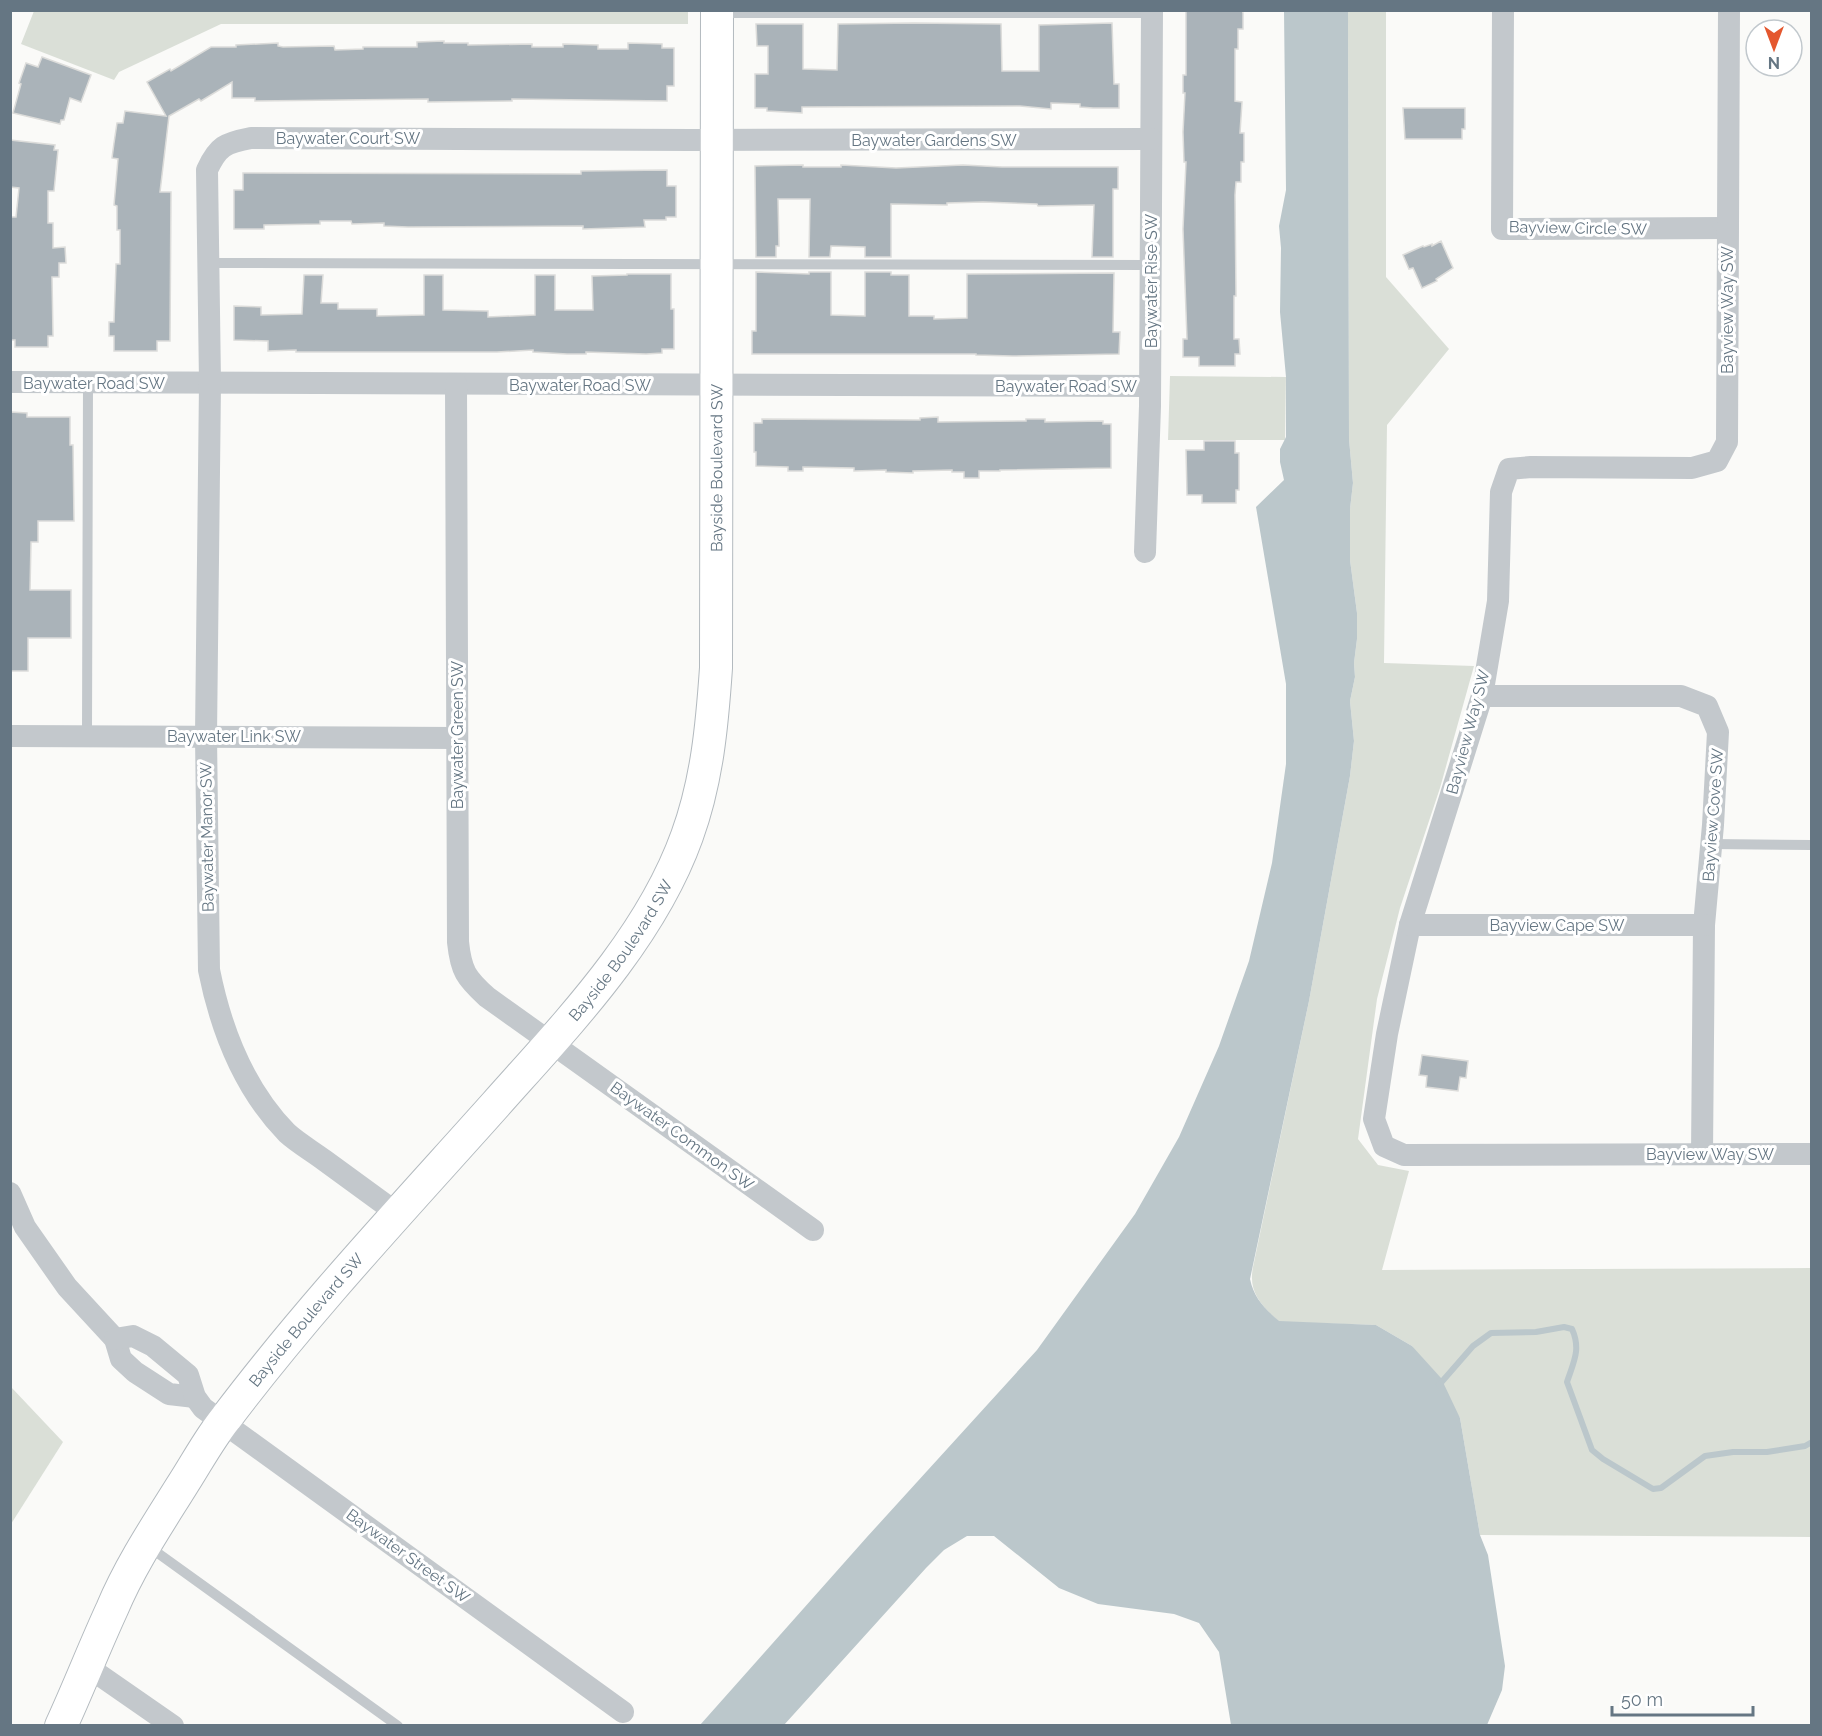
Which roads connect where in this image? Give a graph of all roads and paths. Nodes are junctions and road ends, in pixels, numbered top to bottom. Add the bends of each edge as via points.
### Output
1 (1503, 10) edge
2 (1729, 10) edge
3 (717, 12) edge
4 (1152, 12) edge
5 (1151, 139) junction
6 (717, 141) junction
7 (1727, 228) junction
8 (208, 263) junction
9 (717, 264) junction
10 (1151, 265) junction
11 (10, 382) edge
12 (88, 383) junction
13 (210, 383) junction
14 (456, 384) junction
15 (717, 385) junction
16 (1150, 387) junction
17 (1145, 552) dead end
18 (1482, 696) junction
19 (87, 735) junction
20 (10, 736) edge
21 (206, 736) junction
22 (457, 738) junction
23 (1712, 844) junction
24 (1812, 845) edge
25 (1704, 925) junction
26 (1410, 926) junction
27 (551, 1042) junction
28 (1702, 1154) junction
29 (1812, 1154) edge
30 (10, 1193) edge
31 (398, 1214) junction
32 (813, 1230) dead end
33 (115, 1339) junction
34 (195, 1397) junction
35 (223, 1421) junction
36 (145, 1545) junction
37 (88, 1666) junction
38 (623, 1712) dead end
39 (61, 1725) edge
40 (173, 1725) edge
41 (399, 1725) edge

1 - 7 street, Bayview Circle SW via 1502,230
2 - 7 street, Bayview Way SW
3 - 4 lane
3 - 6 street, Bayside Boulevard SW
4 - 5 street, Baywater Rise SW
5 - 6 street, Baywater Gardens SW
5 - 10 street, Baywater Rise SW
6 - 8 street, Baywater Court SW via 236,141 222,146 207,170
6 - 9 street, Bayside Boulevard SW
7 - 18 street, Bayview Way SW via 1727,442 1717,461 1692,468 1509,469 1501,492 1498,601
8 - 9 lane
8 - 13 street, Baywater Court SW
9 - 10 lane
9 - 15 street, Bayside Boulevard SW
10 - 16 street, Baywater Rise SW
11 - 12 street, Baywater Road SW
12 - 13 street, Baywater Road SW
12 - 19 lane
13 - 14 street, Baywater Road SW
13 - 21 street, Baywater Manor SW
14 - 15 street, Baywater Road SW
14 - 22 street, Baywater Green SW
15 - 16 street, Baywater Road SW
15 - 27 street, Bayside Boulevard SW via 716,668 704,779 686,837 662,892 629,946
16 - 17 street, Baywater Rise SW
18 - 23 street, Bayview Cove SW via 1681,696 1707,706 1718,732
18 - 26 street, Bayview Way SW
19 - 20 street, Baywater Link SW
19 - 21 street, Baywater Link SW
21 - 22 street, Baywater Link SW
21 - 31 street, Baywater Manor SW via 209,970 229,1040 263,1106 289,1135
22 - 27 street, Baywater Green SW via 458,942 462,970 487,997
23 - 24 lane
23 - 25 street, Bayview Cove SW
25 - 26 street, Bayview Cape SW
25 - 28 street, Bayview Cove SW
26 - 28 street, Bayview Way SW via 1374,1119 1384,1146 1404,1155
27 - 31 street, Bayside Boulevard SW
27 - 32 street, Baywater Common SW
28 - 29 street, Bayview Way SW
30 - 33 street via 25,1227 67,1287
31 - 35 street, Bayside Boulevard SW via 279,1349
33 - 34 street via 121,1359 135,1372 169,1394
33 - 34 street, Baywater Street SW via 133,1336 153,1346 188,1375
34 - 35 street, Baywater Street SW via 203,1408
35 - 36 street, Bayside Boulevard SW
35 - 38 street, Baywater Street SW
36 - 37 street, Bayside Boulevard SW
36 - 41 lane
37 - 39 street, Bayside Boulevard SW
37 - 40 street

